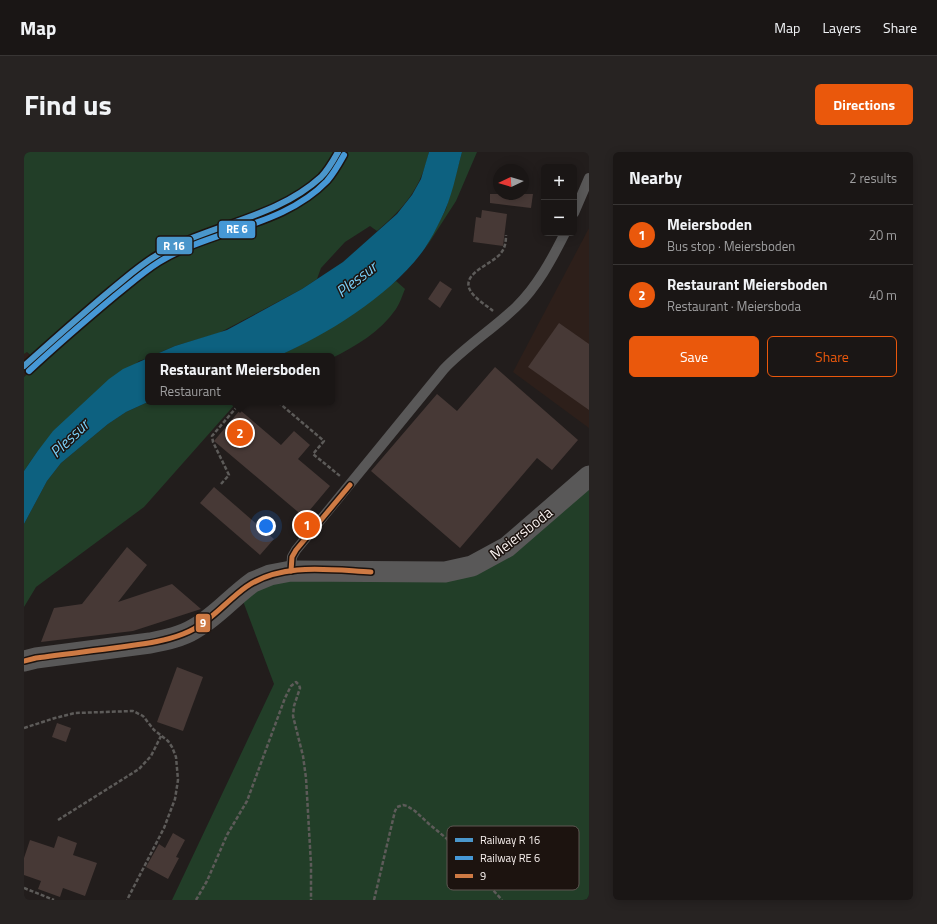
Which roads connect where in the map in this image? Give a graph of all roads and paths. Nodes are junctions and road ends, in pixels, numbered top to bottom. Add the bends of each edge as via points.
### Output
1 (589, 178) edge
2 (577, 206) edge
3 (506, 235) dead end
4 (562, 236) edge
5 (502, 319) junction
6 (238, 405) edge
7 (282, 405) edge
8 (589, 476) edge
9 (221, 484) dead end
10 (350, 485) junction
11 (291, 571) junction
12 (24, 661) edge
13 (24, 728) edge
14 (161, 736) junction
15 (58, 820) dead end
16 (447, 839) edge
17 (24, 888) edge
18 (493, 890) edge
19 (54, 900) edge
20 (127, 900) edge
21 (196, 900) edge
22 (310, 900) edge
23 (374, 900) edge
24 (502, 900) edge

1 - 2 lane
3 - 5 path via 501,254 474,273 468,284 474,295
4 - 5 lane via 536,283
5 - 10 lane via 444,369
6 - 9 path via 212,436 229,475
7 - 10 path via 324,441 313,454
8 - 11 street, Meiersboda via 507,547 472,566 445,572
10 - 11 lane via 296,550 292,557
11 - 12 street via 270,575 254,582 194,630 173,638
13 - 14 path via 75,713 129,711 143,716
14 - 15 path via 151,756 139,769
14 - 20 path via 170,743 175,754 177,790 164,828
16 - 23 path via 416,811 405,805 399,806 395,811
17 - 19 path
18 - 24 path
21 - 22 path via 227,835 247,802 285,698 296,682 300,688 293,716 306,778

